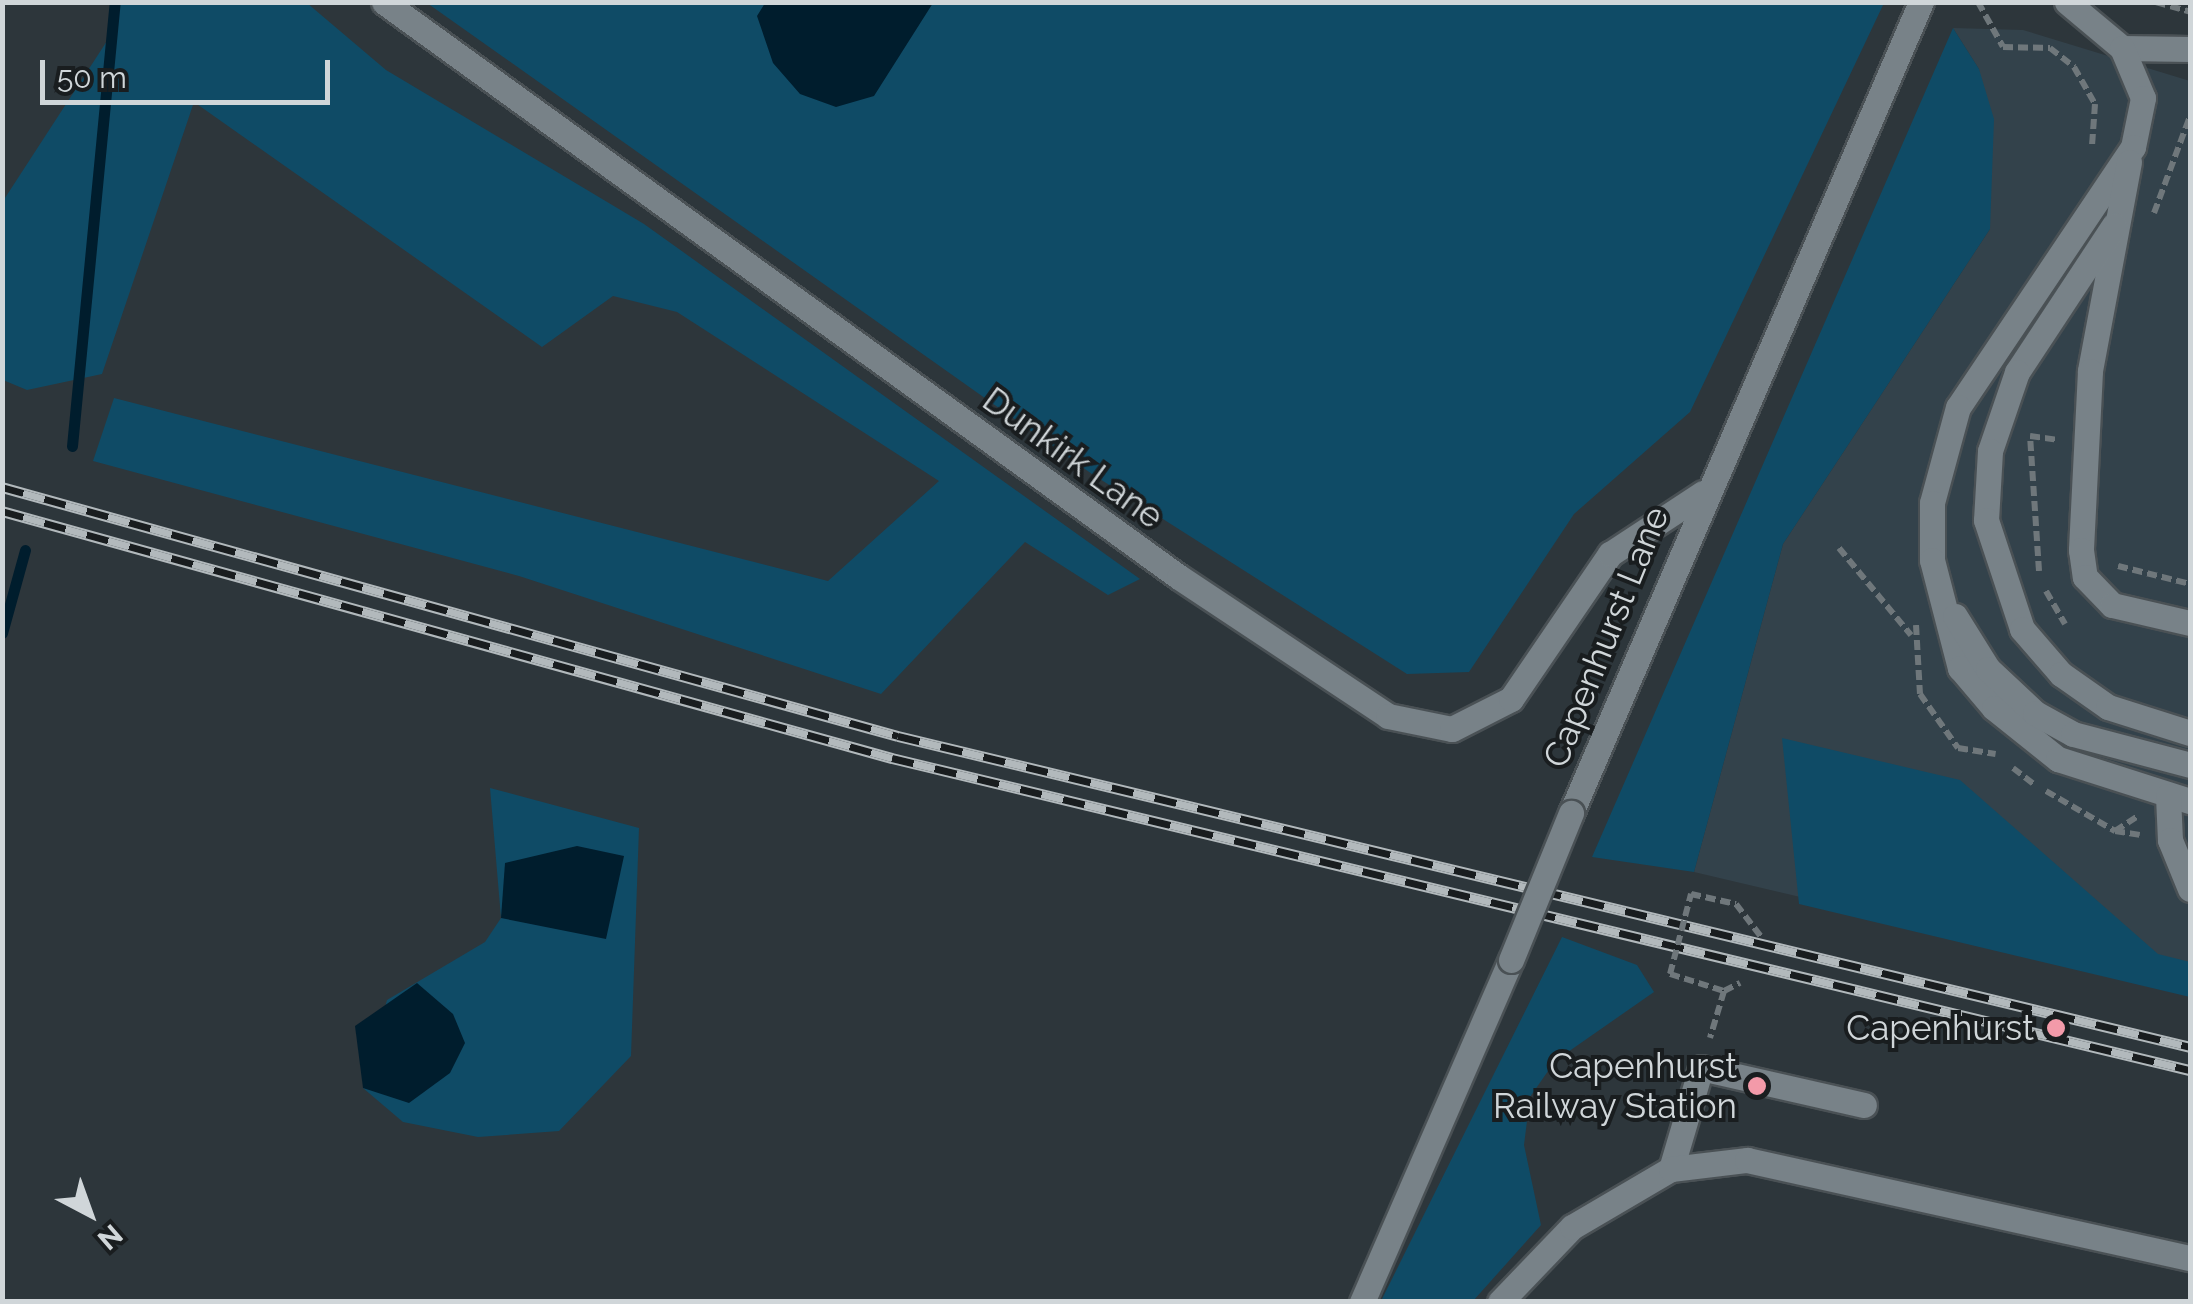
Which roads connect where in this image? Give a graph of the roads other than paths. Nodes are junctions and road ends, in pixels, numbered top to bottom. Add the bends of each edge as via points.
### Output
1 (384, 2) edge
2 (1921, 2) edge
3 (2067, 2) edge
4 (2122, 48) junction
5 (2190, 49) edge
6 (2133, 148) junction
7 (2114, 225) junction
8 (1704, 494) junction
9 (1932, 560) junction
10 (2190, 623) edge
11 (2190, 733) edge
12 (2190, 765) edge
13 (2179, 798) edge
14 (2190, 890) edge
15 (1864, 1106) dead end
16 (1671, 1169) junction
17 (2190, 1258) edge
18 (1362, 1302) edge
19 (1500, 1302) edge

1 - 8 street, Dunkirk Lane via 1180,578 1388,716 1452,729 1511,699 1610,554
2 - 8 street, Capenhurst Lane
3 - 4 street
4 - 5 street
4 - 6 street via 2143,98
6 - 7 street
6 - 9 street via 1958,407 1932,503
7 - 10 street via 2090,371 2086,577 2112,605
7 - 11 street via 2018,372 1990,451 1986,520 2022,630 2061,674 2108,707
8 - 18 street, Capenhurst Lane, bridge
9 - 12 street via 1960,629 2036,713 2073,734
9 - 13 street via 1960,668 1994,708 2058,759
13 - 14 street via 2170,840
15 - 16 street via 1701,1068
16 - 17 street via 1747,1160
16 - 19 street via 1572,1227

